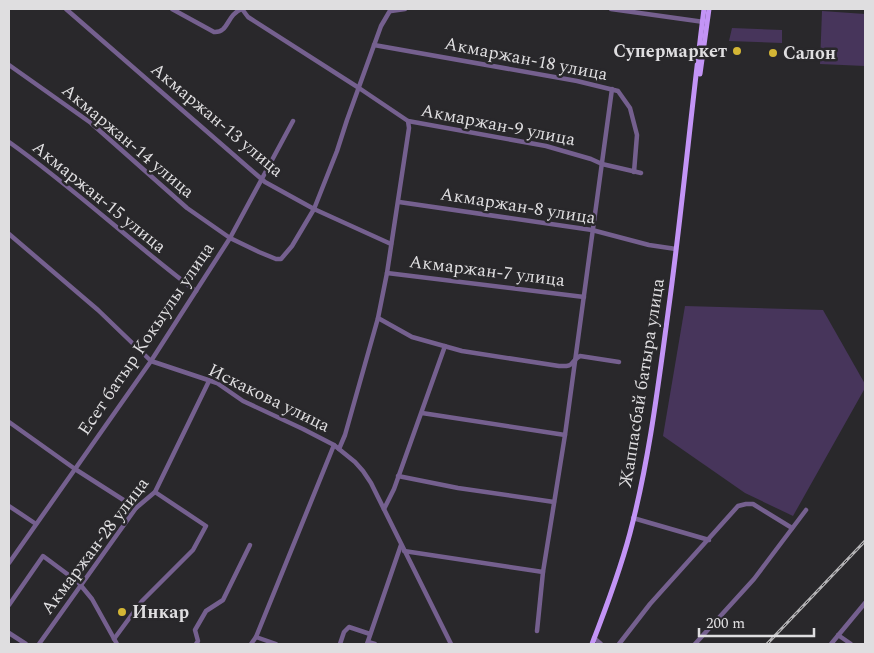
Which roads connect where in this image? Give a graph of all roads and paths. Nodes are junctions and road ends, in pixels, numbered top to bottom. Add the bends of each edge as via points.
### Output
1 (66, 9) edge
2 (172, 9) edge
3 (242, 9) edge
4 (405, 9) edge
5 (611, 9) edge
6 (704, 9) edge
7 (710, 9) edge
8 (391, 10) edge
9 (705, 22) junction
10 (374, 45) junction
11 (9, 65) edge
12 (359, 88) junction
13 (612, 89) junction
14 (293, 121) dead end
15 (408, 121) junction
16 (9, 142) edge
17 (602, 164) junction
18 (634, 172) junction
19 (641, 173) dead end
20 (262, 179) junction
21 (399, 202) junction
22 (314, 209) junction
23 (592, 230) junction
24 (9, 234) edge
25 (230, 238) junction
26 (392, 244) junction
27 (676, 249) junction
28 (387, 273) junction
29 (196, 291) junction
30 (584, 297) junction
31 (378, 318) junction
32 (445, 346) junction
33 (576, 359) junction
34 (151, 361) junction
35 (619, 362) dead end
36 (209, 381) junction
37 (422, 413) junction
38 (9, 422) edge
39 (565, 435) junction
40 (336, 447) junction
41 (75, 469) junction
42 (398, 476) junction
43 (155, 492) junction
44 (554, 502) junction
45 (9, 506) edge
46 (136, 508) junction
47 (384, 509) junction
48 (806, 510) dead end
49 (633, 518) junction
50 (36, 524) junction
51 (792, 528) junction
52 (709, 540) junction
53 (250, 545) dead end
54 (401, 545) junction
55 (404, 551) junction
56 (9, 563) edge
57 (543, 572) junction
58 (80, 585) junction
59 (865, 603) edge
60 (9, 605) edge
61 (537, 631) dead end
62 (9, 633) edge
63 (370, 634) junction
64 (838, 635) junction
65 (256, 637) junction
66 (594, 638) junction
67 (114, 639) junction
68 (367, 643) edge
69 (26, 644) edge
70 (39, 644) edge
71 (117, 644) edge
72 (196, 644) edge
73 (251, 644) edge
74 (276, 644) edge
75 (340, 644) edge
76 (375, 644) edge
77 (451, 644) edge
78 (592, 644) edge
79 (601, 644) edge
80 (619, 644) edge
81 (695, 644) edge
82 (830, 644) edge
83 (850, 644) edge

1 - 20 street, Акмаржан-13 улица
2 - 3 street via 214,32 225,28 233,14
3 - 12 street
4 - 8 street
5 - 9 street
6 - 9 main road
7 - 9 main road
8 - 10 street
9 - 27 main road, Жаппасбай батыра улица
10 - 12 street
10 - 13 street, Акмаржан-18 улица
11 - 25 street, Акмаржан-14 улица via 91,123 187,208
12 - 15 street
12 - 22 street via 338,152
13 - 17 street
13 - 18 street, Акмаржан-18 улица via 618,91 630,108 637,135
14 - 20 street, Есет батыр Кокыулы улица
15 - 17 street, Акмаржан-9 улица via 546,146
15 - 21 street
16 - 29 street, Акмаржан-15 улица
17 - 18 street, Акмаржан-9 улица
17 - 23 street
18 - 19 street, Акмаржан-9 улица
20 - 22 street, Акмаржан-13 улица
20 - 25 street, Есет батыр Кокыулы улица
21 - 23 street, Акмаржан-8 улица
21 - 26 street
22 - 25 street, Акмаржан-14 улица via 281,259
22 - 26 street, Акмаржан-13 улица
23 - 27 street, Акмаржан-8 улица
23 - 30 street
24 - 34 street, Искакова улица via 98,310
25 - 29 street, Есет батыр Кокыулы улица
26 - 28 street
27 - 49 main road, Жаппасбай батыра улица via 661,367
28 - 30 street, Акмаржан-7 улица
28 - 31 street
29 - 34 street, Есет батыр Кокыулы улица
30 - 33 street
31 - 32 street via 412,337
31 - 40 street via 345,435
32 - 33 street via 484,356 568,367
32 - 37 street
33 - 35 street via 580,356
33 - 39 street
34 - 36 street, Искакова улица
34 - 41 street, Есет батыр Кокыулы улица
36 - 40 street, Искакова улица
36 - 43 street, Акмаржан-28 улица
37 - 39 street
37 - 42 street
38 - 41 street
39 - 44 street
40 - 47 street, Искакова улица via 363,471
40 - 65 street
41 - 46 street
41 - 50 street, Есет батыр Кокыулы улица
42 - 44 street
42 - 47 street
43 - 46 street, Акмаржан-28 улица
43 - 67 street via 206,526 193,550 142,601
44 - 57 street
45 - 50 street
46 - 58 street, Акмаржан-28 улица
47 - 54 street, Искакова улица
48 - 51 street
49 - 52 street
49 - 66 main road, Жаппасбай батыра улица
50 - 56 street, Есет батыр Кокыулы улица
51 - 52 street via 753,504 746,504 738,506
51 - 81 street via 754,579
52 - 80 street via 650,604
53 - 72 street via 223,600 206,611 195,630
54 - 55 street, Искакова улица
54 - 63 street
55 - 57 street
55 - 77 street, Искакова улица
57 - 61 street
58 - 60 street via 43,556
58 - 67 street via 92,599
58 - 70 street, Акмаржан-28 улица
59 - 64 street
62 - 69 street
63 - 68 street
63 - 75 street via 349,627
64 - 82 street
64 - 83 street
65 - 73 street
65 - 74 street
66 - 78 main road, Жаппасбай батыра улица
66 - 79 street
67 - 71 street
68 - 76 street

